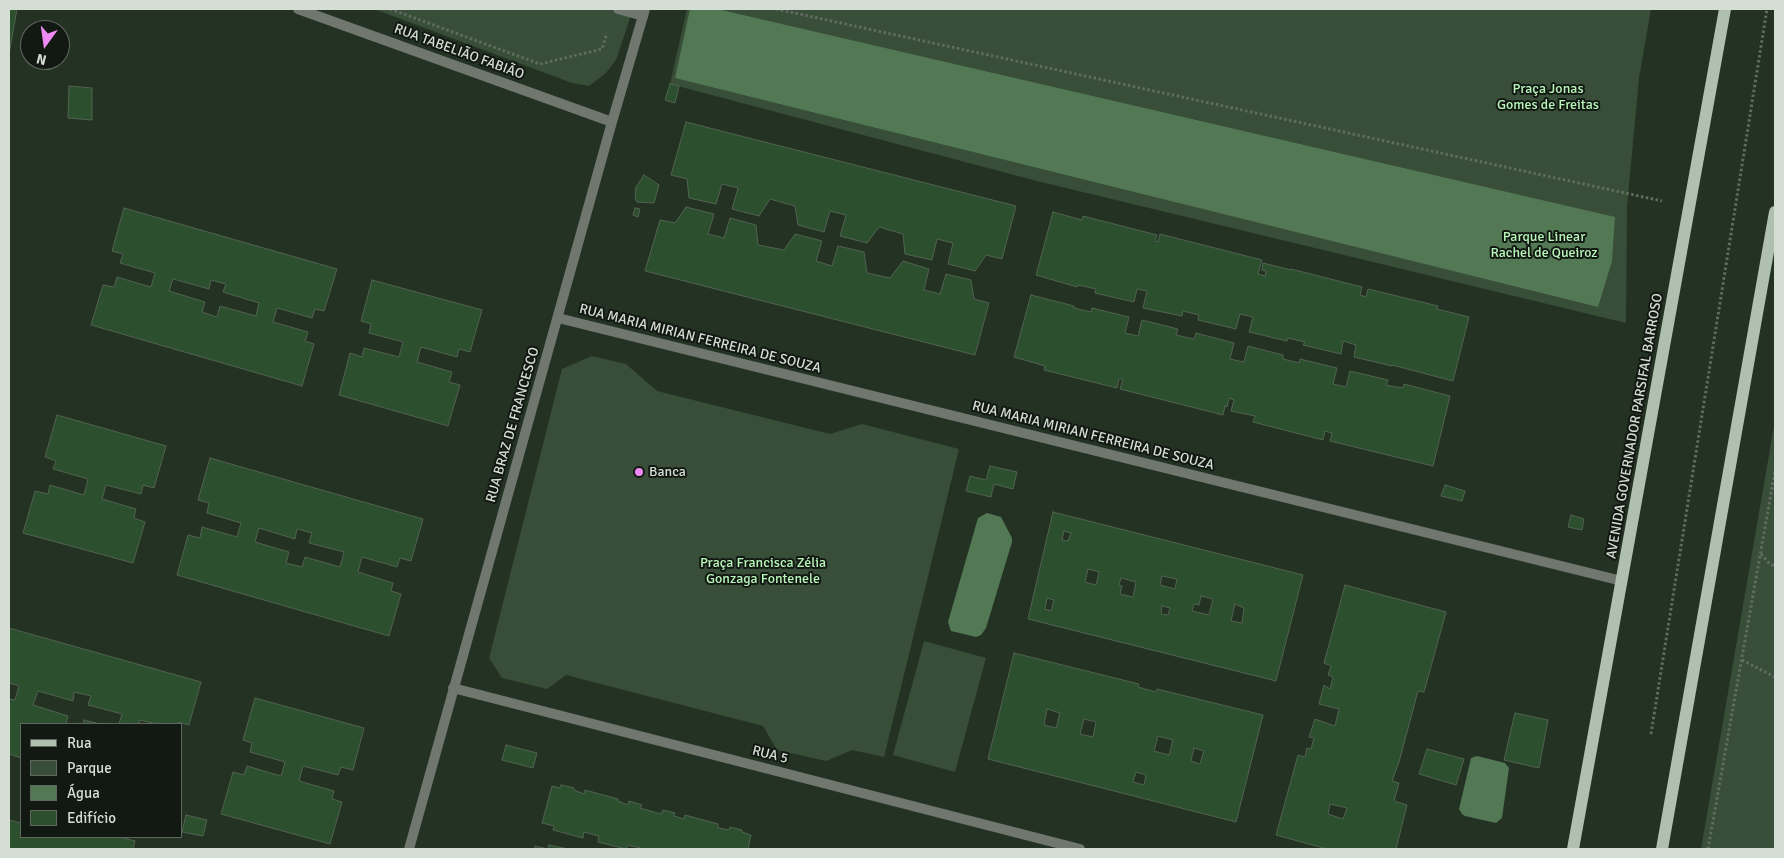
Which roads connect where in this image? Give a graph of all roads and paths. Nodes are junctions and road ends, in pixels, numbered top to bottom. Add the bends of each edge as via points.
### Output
1 (298, 9) edge
2 (390, 9) edge
3 (618, 9) edge
4 (776, 9) edge
5 (1725, 9) edge
6 (1767, 9) edge
7 (644, 12) edge
8 (610, 25) dead end
9 (612, 122) junction
10 (1690, 207) junction
11 (1775, 212) edge
12 (558, 318) junction
13 (1775, 471) edge
14 (1761, 554) junction
15 (1775, 566) edge
16 (1622, 581) junction
17 (1742, 660) junction
18 (1775, 677) edge
19 (453, 688) junction
20 (1650, 743) dead end
21 (409, 849) edge
22 (1080, 849) edge
23 (1573, 849) edge
24 (1662, 849) edge
25 (1708, 849) edge

1 - 9 street, RUA TABELIÃO FABIÃO
2 - 8 path via 540,64 602,49
3 - 7 street
4 - 10 path
5 - 10 main road, AVENIDA GOVERNADOR PARSIFAL BARROSO
6 - 20 path
7 - 9 street, RUA BRAZ DE FRANCESCO
9 - 12 street, RUA BRAZ DE FRANCESCO
10 - 16 main road, AVENIDA GOVERNADOR PARSIFAL BARROSO
11 - 24 main road
12 - 16 street, RUA MARIA MIRIAN FERREIRA DE SOUZA
12 - 19 street, RUA BRAZ DE FRANCESCO
13 - 14 path
14 - 15 path
14 - 17 path
16 - 23 main road, AVENIDA GOVERNADOR PARSIFAL BARROSO
17 - 18 path
17 - 25 path
19 - 21 street, RUA BRAZ DE FRANCESCO
19 - 22 street, RUA 5

